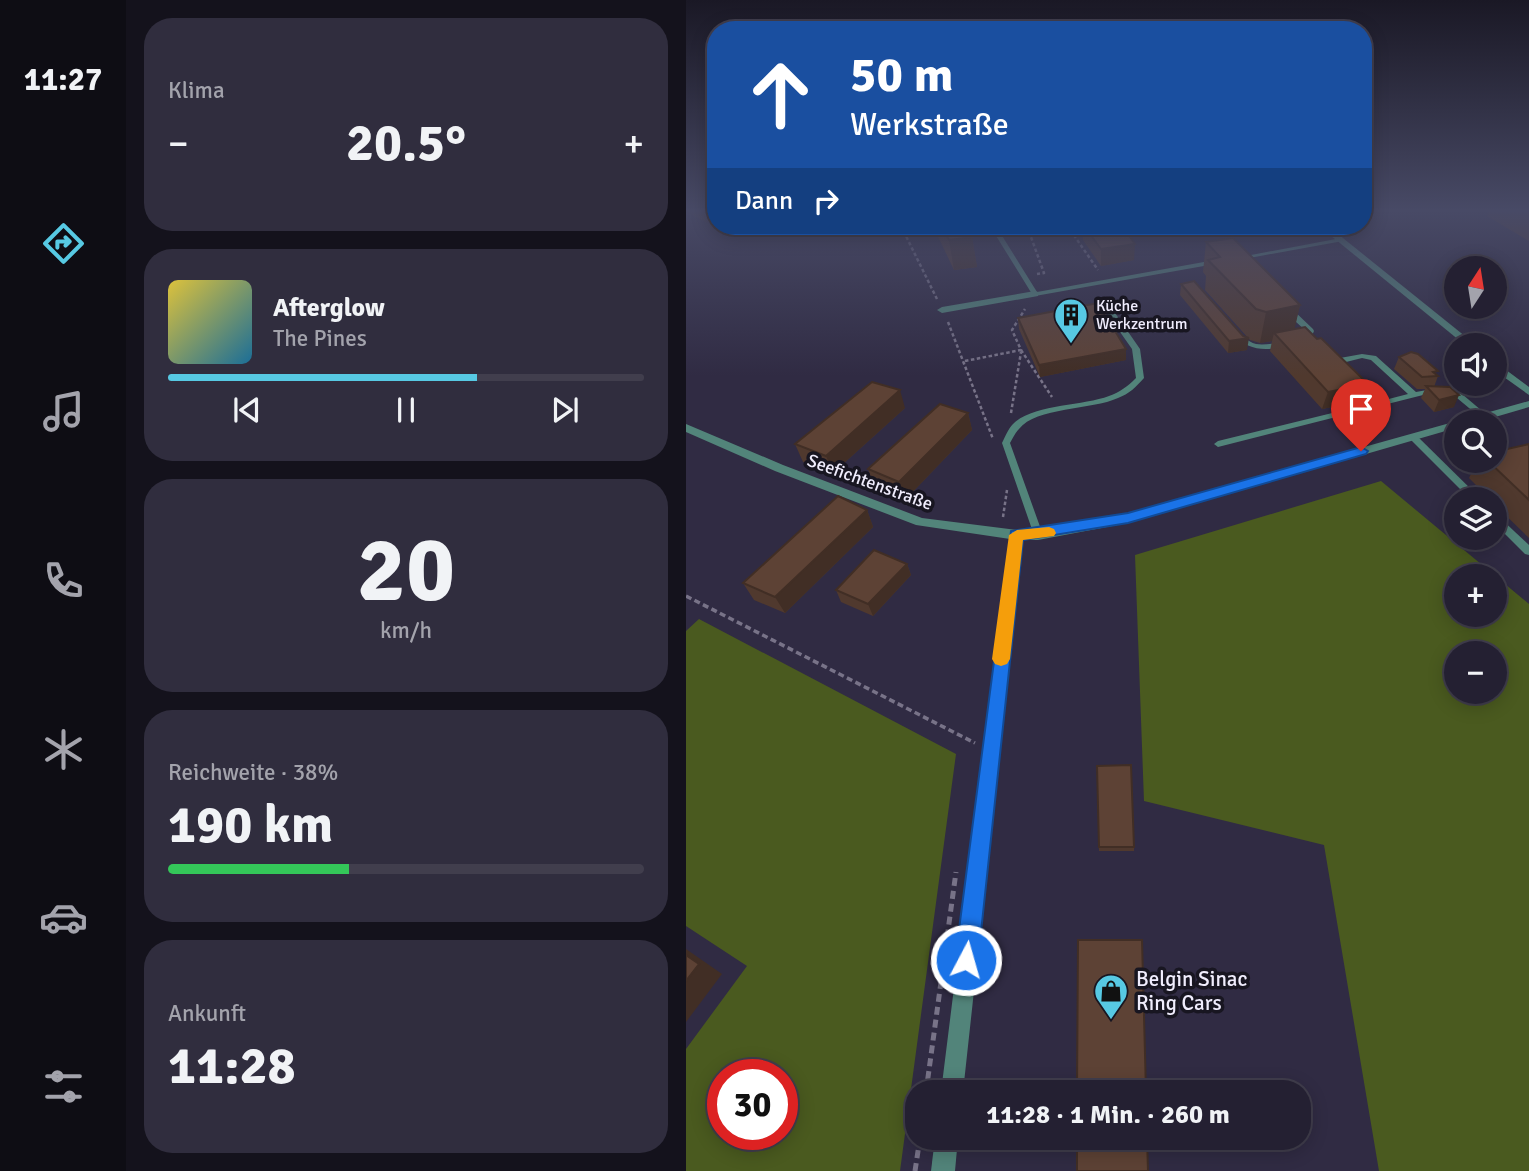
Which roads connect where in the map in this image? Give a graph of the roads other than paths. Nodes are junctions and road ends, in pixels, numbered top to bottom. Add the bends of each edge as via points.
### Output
1 (1018, 267) edge
2 (1195, 267) edge
3 (1374, 267) edge
4 (1180, 270) junction
5 (1188, 279) edge
6 (1035, 294) junction
7 (1282, 304) edge
8 (942, 310) road end
9 (1110, 312) dead end
10 (1229, 326) edge
11 (1456, 333) edge
12 (1507, 374) edge
13 (1529, 392) edge
14 (1414, 396) junction
15 (1379, 404) junction
16 (1529, 404) edge
17 (1477, 410) edge
18 (1507, 410) edge
19 (1444, 427) edge
20 (686, 428) edge
21 (1413, 436) junction
22 (1218, 444) dead end
23 (1464, 487) edge
24 (1507, 530) edge
25 (1038, 534) junction
26 (1017, 535) junction
27 (1529, 551) edge
28 (953, 1080) edge
29 (946, 1150) edge
30 (943, 1171) edge

1 - 6 lane
2 - 4 lane
3 - 11 street
4 - 5 lane
4 - 6 lane
6 - 8 street
7 - 10 lane via 1310,331 1307,338 1260,348 1246,344
9 - 25 lane via 1136,349 1140,379 1131,391 1034,416 1016,426 1006,443
12 - 13 street
14 - 15 lane
14 - 15 lane via 1373,358 1343,360 1341,365
14 - 17 lane via 1427,392 1458,396
15 - 22 lane
16 - 18 street
19 - 21 street, Seefichtenstraße
20 - 26 street, Seefichtenstraße via 920,522
21 - 23 lane
21 - 25 street, Seefichtenstraße via 1128,518
24 - 27 lane
25 - 26 street, Seefichtenstraße
26 - 28 street
29 - 30 street

